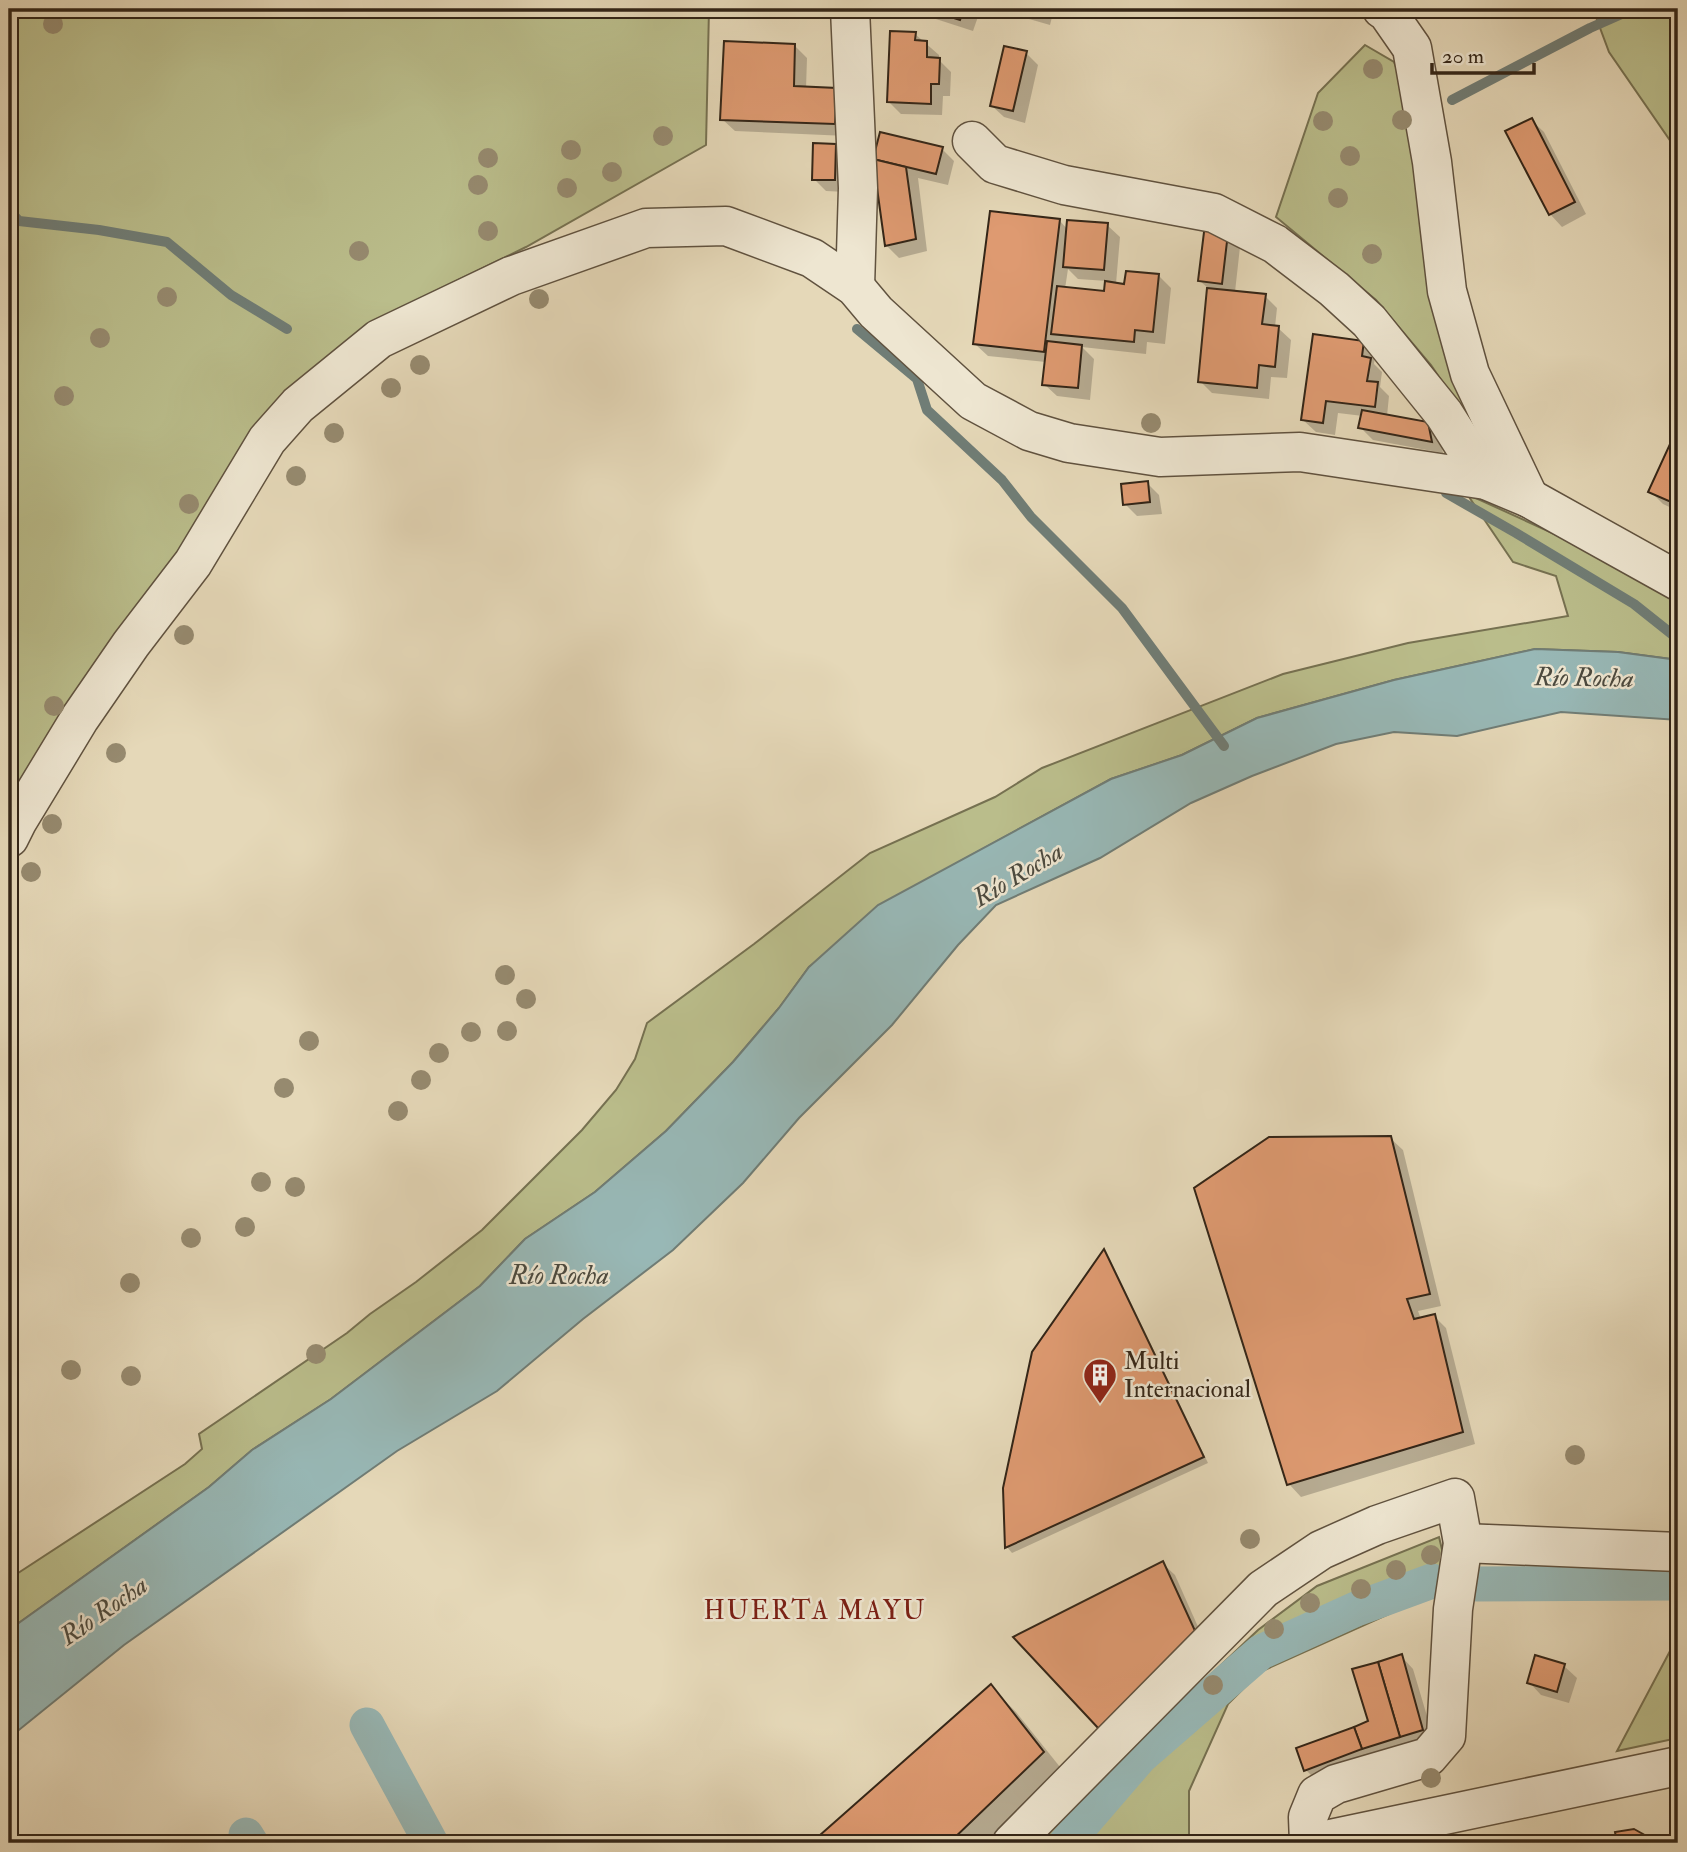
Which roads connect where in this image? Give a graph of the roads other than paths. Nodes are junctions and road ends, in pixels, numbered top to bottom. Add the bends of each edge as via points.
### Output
1 (850, 9) edge
2 (1382, 9) edge
3 (972, 141) dead end
4 (855, 287) junction
5 (1486, 480) junction
6 (1529, 498) junction
7 (1678, 581) edge
8 (9, 838) edge
9 (1463, 1543) junction
10 (1678, 1552) edge
11 (1678, 1766) edge
12 (1012, 1843) edge
13 (1310, 1843) edge

1 - 4 street via 858,188
2 - 6 street via 1412,48 1432,162 1447,291 1470,374
3 - 5 street via 995,164 1064,185 1214,213 1275,244 1368,321 1444,414
4 - 5 street via 973,401 1029,431 1069,443 1160,457 1300,452
4 - 8 street via 812,258 726,226 646,228 511,276 379,339 298,405 267,440 193,563 80,718
5 - 6 street
6 - 7 street
9 - 10 street
9 - 12 street via 1455,1498 1321,1549 1263,1589
9 - 13 street via 1453,1609 1446,1736 1428,1757 1336,1784 1317,1795 1308,1817
11 - 13 street

